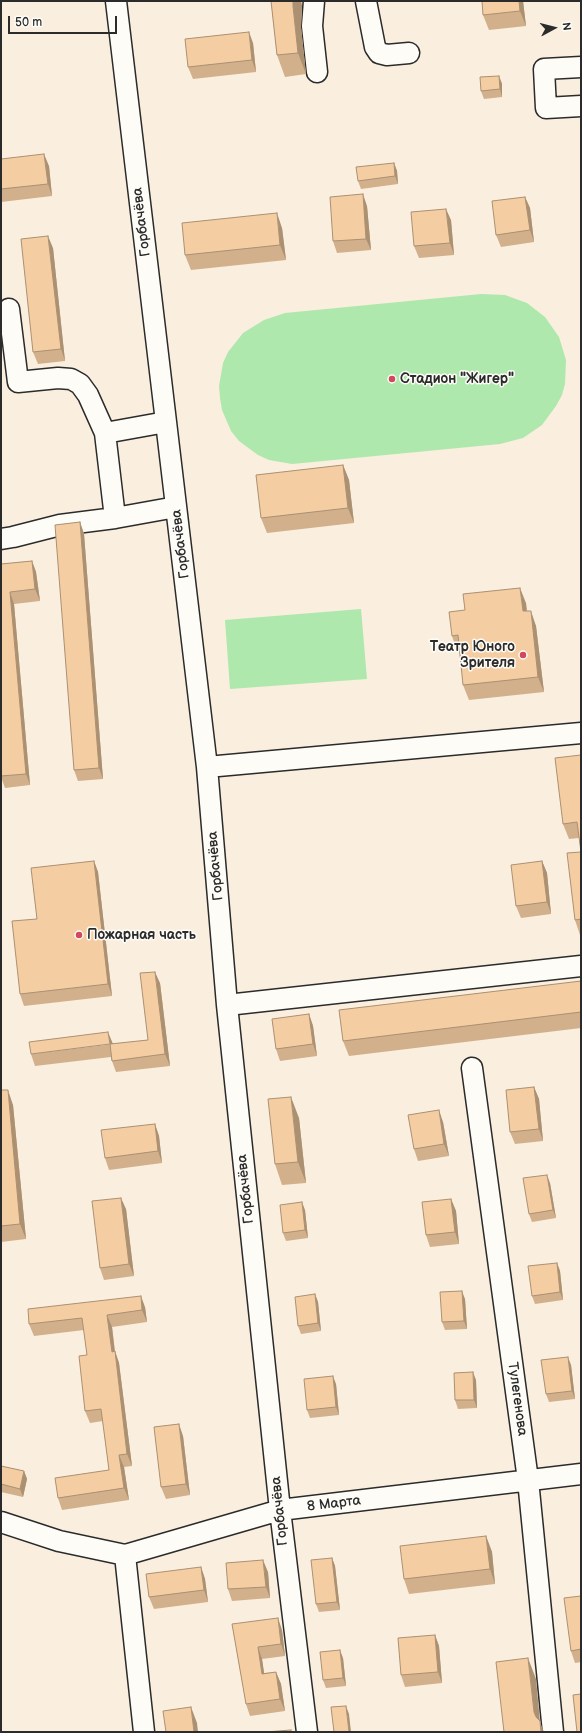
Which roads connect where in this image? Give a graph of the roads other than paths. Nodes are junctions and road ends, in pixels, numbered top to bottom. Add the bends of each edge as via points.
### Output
1 (116, 1) edge
2 (314, 1) edge
3 (366, 1) edge
4 (409, 53) dead end
5 (581, 67) edge
6 (317, 72) dead end
7 (581, 106) edge
8 (9, 309) dead end
9 (166, 422) junction
10 (105, 433) junction
11 (176, 507) junction
12 (115, 518) junction
13 (5, 540) edge
14 (581, 732) edge
15 (208, 767) junction
16 (581, 966) edge
17 (227, 1005) junction
18 (472, 1068) dead end
19 (581, 1474) edge
20 (528, 1480) junction
21 (280, 1510) junction
22 (1, 1522) edge
23 (125, 1556) junction
24 (144, 1732) edge
25 (307, 1732) edge
26 (553, 1732) edge

1 - 9 street, Горбачёва
2 - 6 street via 312,26
3 - 4 street via 375,47 379,53 387,56
5 - 7 street via 544,70 546,108
8 - 10 street via 18,382 58,378 71,379 80,384 88,395
9 - 10 street
9 - 11 street, Горбачёва
10 - 12 street
11 - 12 street
11 - 15 street, Горбачёва
12 - 13 street via 43,528
14 - 15 street
15 - 17 street, Горбачёва
16 - 17 street
17 - 21 street, Горбачёва
18 - 20 street, Тулегенова
19 - 20 street, 8 Марта
20 - 21 street, 8 Марта
20 - 26 street, Тулегенова
21 - 23 street, 8 Марта
21 - 25 street, Горбачёва
22 - 23 street, 8 Марта via 59,1541
23 - 24 street

